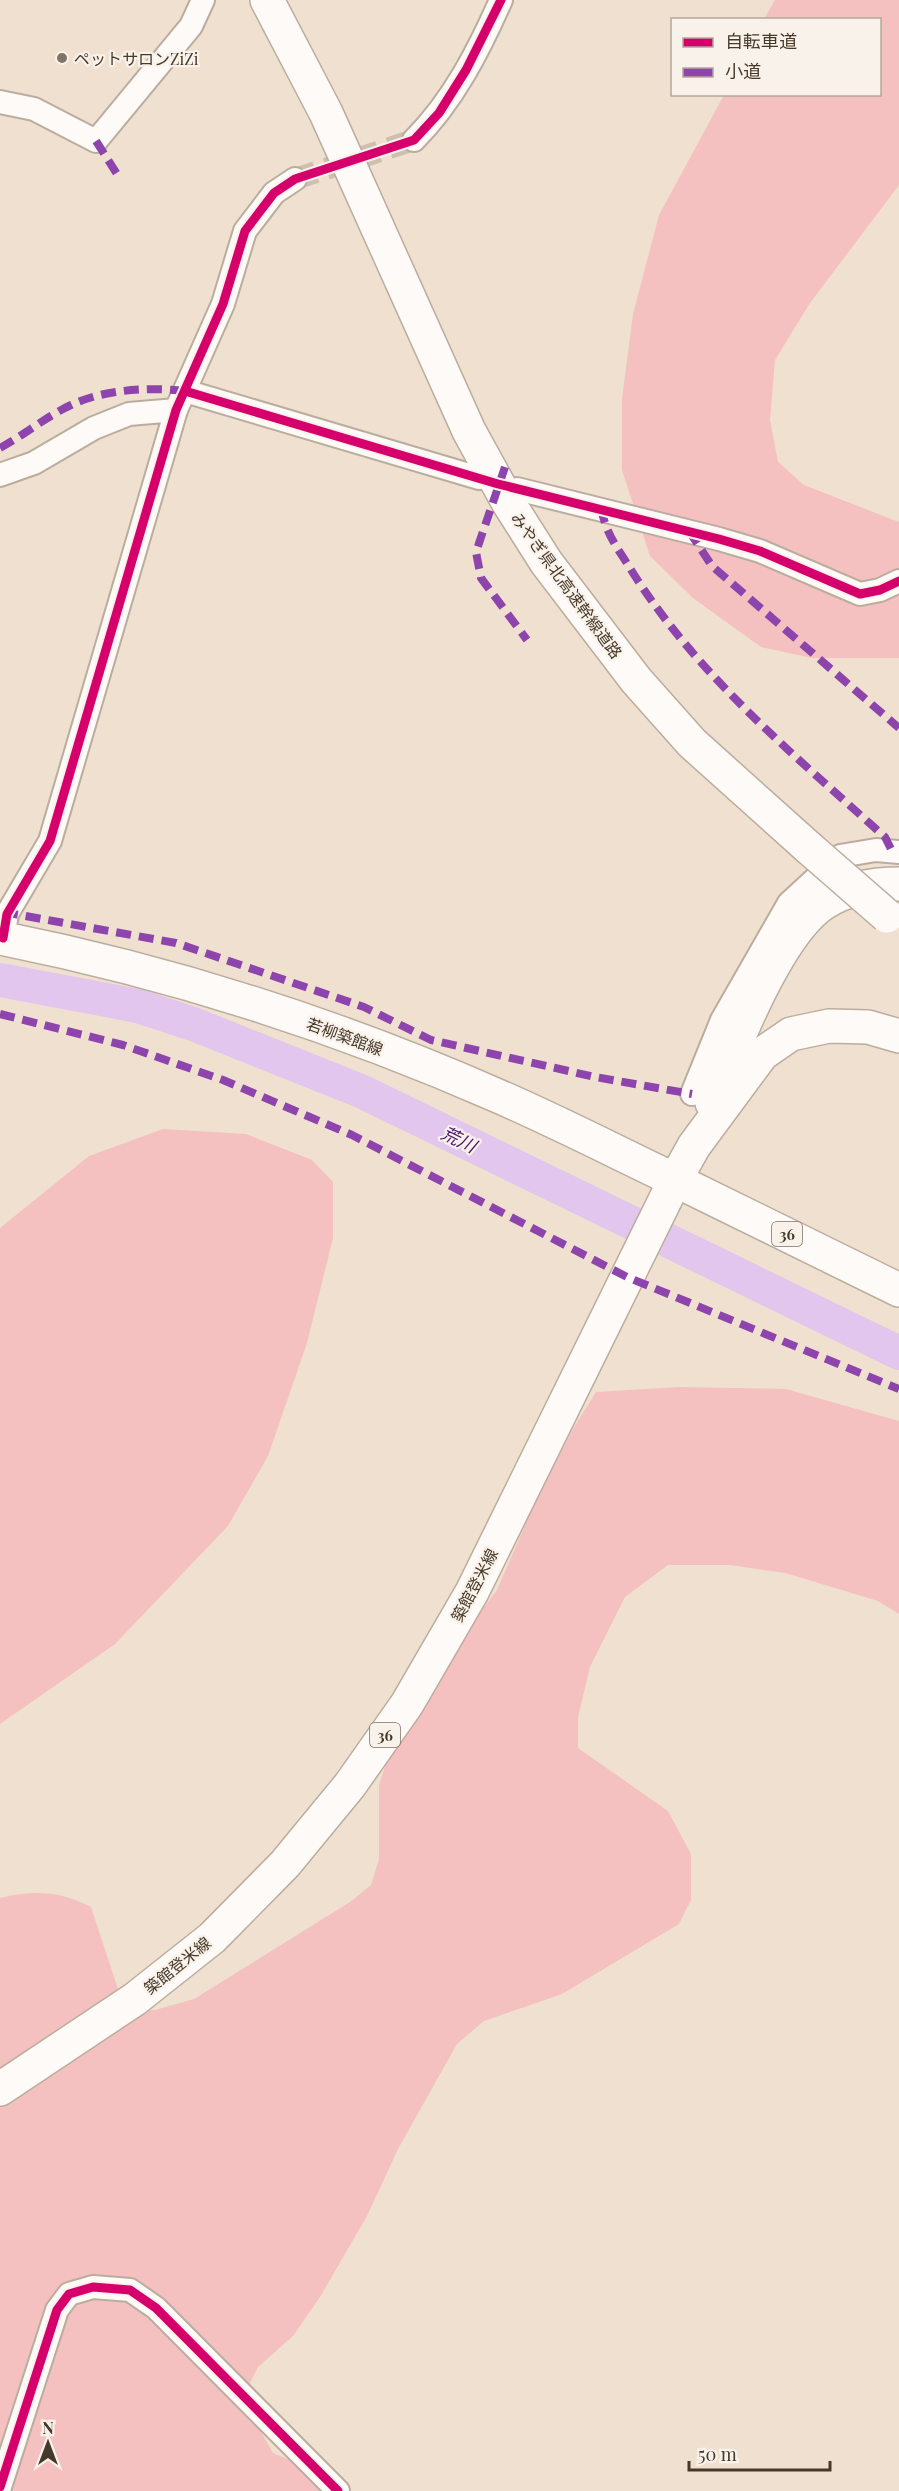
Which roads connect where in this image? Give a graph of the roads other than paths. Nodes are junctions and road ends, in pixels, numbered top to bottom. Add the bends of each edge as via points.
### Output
1 (203, 0) edge
2 (267, 0) edge
3 (501, 0) edge
4 (0, 102) edge
5 (414, 140) tunnel mouth
6 (295, 179) tunnel mouth
7 (180, 401) junction
8 (0, 475) edge
9 (479, 478) dead end
10 (517, 489) dead end
11 (899, 581) edge
12 (899, 852) edge
13 (899, 884) edge
14 (893, 921) edge
15 (1, 938) edge
16 (899, 1036) edge
17 (692, 1094) dead end
18 (694, 1146) junction
19 (669, 1191) junction
20 (899, 1290) edge
21 (0, 2089) edge
22 (0, 2487) edge
23 (338, 2491) edge

1 - 4 street via 190,26 96,141 62,120
2 - 14 main road, みやぎ県北高速幹線道路, bridge via 326,113 469,431 527,532 589,621 678,727 749,796
3 - 5 street via 466,70 439,113
6 - 7 street via 274,193 245,231 223,304
7 - 8 street via 94,428 34,463
7 - 9 street
7 - 15 street via 50,841 8,914
10 - 11 street via 750,548 860,594
12 - 17 street via 876,850 840,856 789,903 722,1020
13 - 18 main road via 877,884 844,893 823,904 800,926 739,1034
15 - 19 main road, 若柳築館線 via 80,955 260,1006 358,1040 499,1096
16 - 18 main road via 868,1027 839,1026 791,1034 762,1054
18 - 19 main road, 築館登米線
19 - 20 main road, 36
19 - 21 main road, 築館登米線 / 36 via 472,1592 407,1704 350,1785 285,1864 212,1938 135,1999
22 - 23 street via 57,2310 69,2294 93,2287 112,2287 129,2290 156,2308

